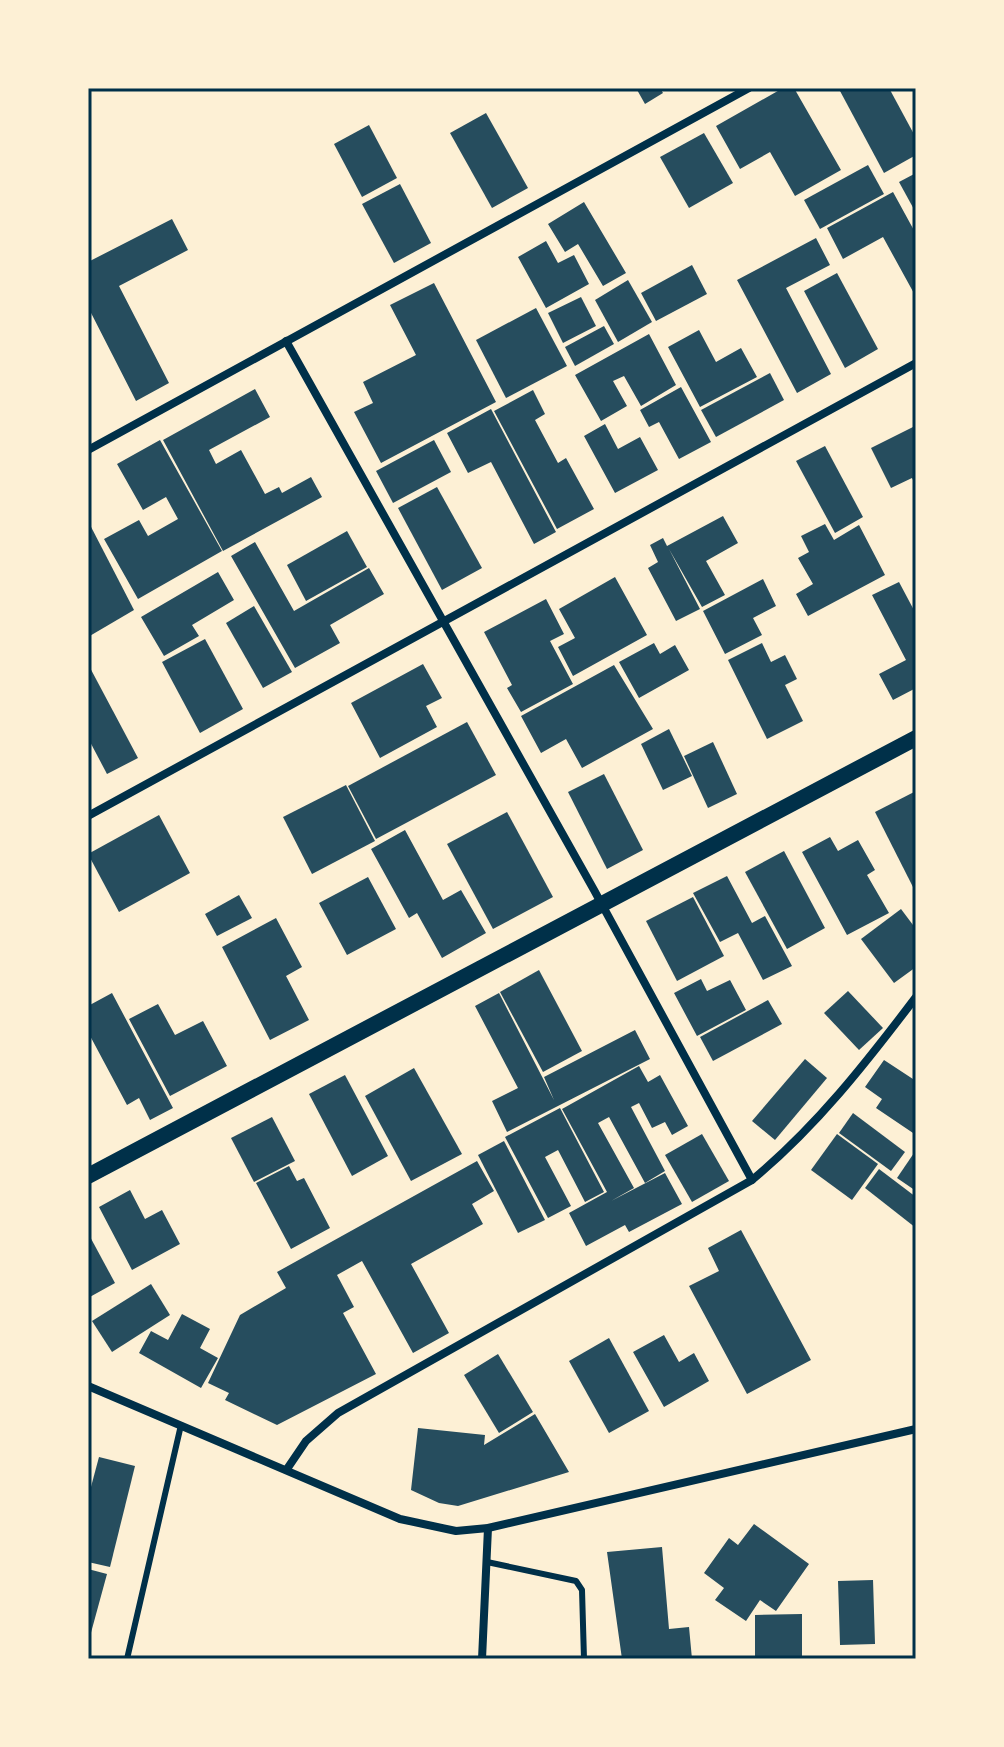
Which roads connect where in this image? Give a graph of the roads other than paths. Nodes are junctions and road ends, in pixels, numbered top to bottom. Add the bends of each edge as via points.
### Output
1 (749, 88) edge
2 (286, 341) junction
3 (916, 363) edge
4 (88, 450) edge
5 (443, 621) junction
6 (916, 738) edge
7 (88, 816) edge
8 (602, 905) junction
9 (916, 997) edge
10 (88, 1176) edge
11 (752, 1180) junction
12 (88, 1386) edge
13 (181, 1425) junction
14 (916, 1429) edge
15 (287, 1469) junction
16 (488, 1528) junction
17 (487, 1562) junction
18 (127, 1659) edge
19 (482, 1659) edge
20 (584, 1659) edge

1 - 2 street
2 - 4 street
2 - 5 street
3 - 5 street
5 - 7 street
5 - 8 street
6 - 8 main road
8 - 10 main road
8 - 11 street
9 - 11 street via 846,1089 788,1151
11 - 15 street via 338,1413 306,1441
12 - 13 street
13 - 15 street
13 - 18 lane
14 - 16 street
15 - 16 street via 427,1527
16 - 17 street
17 - 19 street
17 - 20 lane via 576,1581 582,1590

